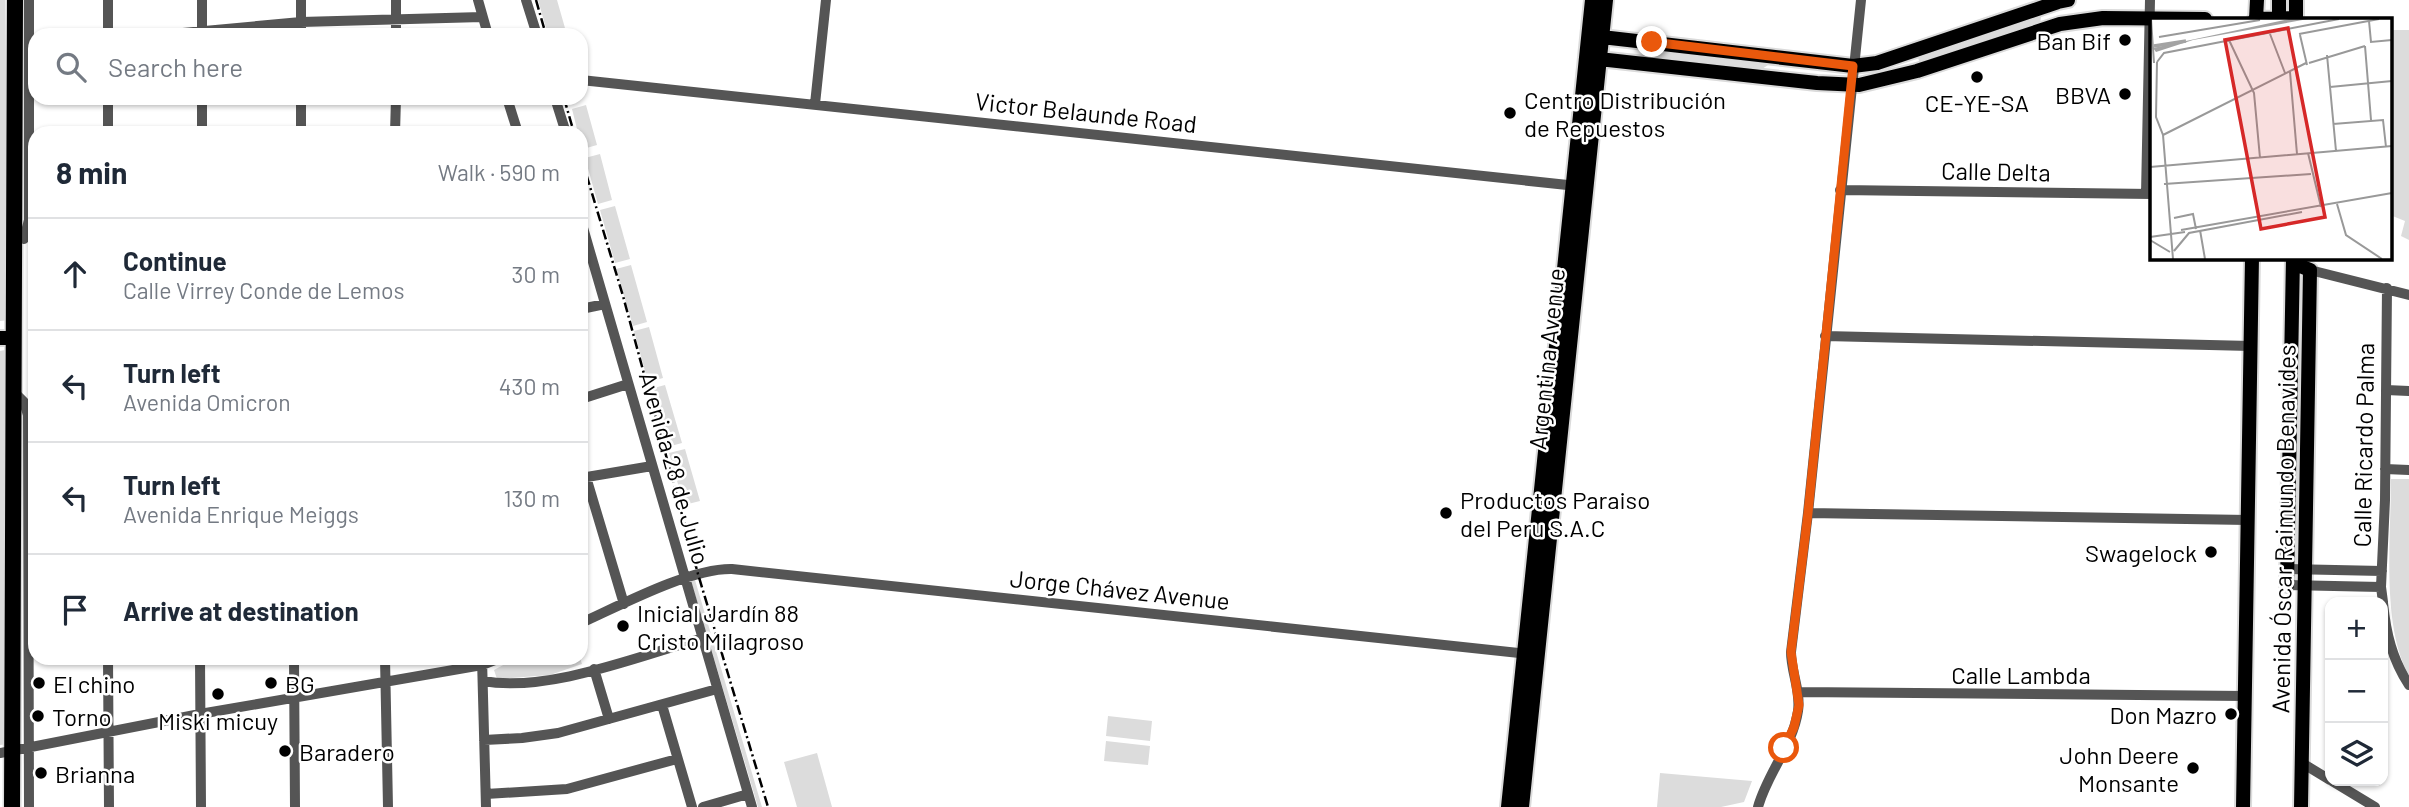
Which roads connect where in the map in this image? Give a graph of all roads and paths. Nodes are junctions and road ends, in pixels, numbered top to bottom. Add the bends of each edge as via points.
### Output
1 (15, 0) edge
2 (29, 0) edge
3 (108, 0) edge
4 (202, 0) edge
5 (301, 0) edge
6 (396, 0) edge
7 (478, 0) edge
8 (526, 0) edge
9 (825, 0) edge
10 (1592, 0) edge
11 (1606, 0) edge
12 (1861, 0) edge
13 (2068, 0) edge
14 (2150, 0) edge
15 (2257, 0) edge
16 (2278, 0) edge
17 (2296, 0) edge
18 (2028, 6) edge
19 (482, 17) junction
20 (2150, 18) junction
21 (2256, 18) edge
22 (2278, 18) edge
23 (2296, 18) edge
24 (397, 20) junction
25 (301, 22) junction
26 (108, 28) edge
27 (202, 28) edge
28 (247, 28) edge
29 (301, 28) edge
30 (396, 28) edge
31 (486, 28) edge
32 (535, 28) edge
33 (1595, 36) junction
34 (1652, 42) junction
35 (1910, 52) junction
36 (26, 53) edge
37 (1593, 58) junction
38 (1819, 63) junction
39 (1649, 64) junction
40 (1853, 66) junction
41 (1917, 71) junction
42 (588, 81) edge
43 (1817, 83) junction
44 (1851, 86) junction
45 (815, 104) junction
46 (108, 105) edge
47 (202, 105) edge
48 (301, 105) edge
49 (396, 105) edge
50 (509, 105) edge
51 (557, 105) edge
52 (108, 126) edge
53 (202, 126) edge
54 (301, 126) edge
55 (395, 126) edge
56 (516, 126) edge
57 (564, 126) edge
58 (1579, 187) junction
59 (1840, 190) junction
60 (2149, 194) edge
61 (24, 239) edge
62 (588, 248) edge
63 (2252, 259) edge
64 (2293, 260) edge
65 (2310, 270) junction
66 (2387, 288) junction
67 (2409, 295) edge
68 (605, 304) junction
69 (588, 308) edge
70 (1825, 336) junction
71 (6, 345) edge
72 (2250, 346) junction
73 (628, 384) junction
74 (12, 390) junction
75 (2386, 390) junction
76 (2409, 391) edge
77 (588, 397) edge
78 (28, 415) edge
79 (652, 466) junction
80 (2385, 469) junction
81 (2409, 470) edge
82 (588, 476) edge
83 (588, 492) edge
84 (1808, 513) junction
85 (2248, 520) junction
86 (2288, 569) junction
87 (2305, 569) junction
88 (2382, 571) junction
89 (28, 574) edge
90 (12, 576) junction
91 (685, 579) junction
92 (2287, 585) joint
93 (2305, 586) junction
94 (2381, 587) junction
95 (2382, 597) edge
96 (624, 604) junction
97 (588, 619) edge
98 (2388, 633) edge
99 (703, 638) junction
100 (1531, 654) junction
101 (30, 665) edge
102 (108, 665) edge
103 (200, 665) edge
104 (294, 665) edge
105 (385, 665) edge
106 (464, 665) edge
107 (482, 665) edge
108 (594, 669) junction
109 (483, 681) junction
110 (385, 682) junction
111 (2409, 685) edge
112 (718, 689) junction
113 (1798, 692) junction
114 (2245, 696) junction
115 (295, 698) junction
116 (662, 705) junction
117 (200, 714) junction
118 (609, 719) junction
119 (108, 733) junction
120 (484, 740) junction
121 (29, 747) junction
122 (6, 751) edge
123 (677, 759) junction
124 (2302, 763) junction
125 (2325, 776) edge
126 (2341, 786) edge
127 (748, 793) junction
128 (486, 794) junction
129 (12, 807) edge
130 (29, 807) edge
131 (109, 807) edge
132 (201, 807) edge
133 (295, 807) edge
134 (388, 807) edge
135 (486, 807) edge
136 (692, 807) edge
137 (703, 807) edge
138 (752, 807) edge
139 (1508, 807) edge
140 (1522, 807) edge
141 (1758, 807) edge
142 (2243, 807) edge
143 (2301, 807) edge
144 (2375, 807) edge

1 - 36 highway
2 - 36 street
3 - 26 street
4 - 27 street
5 - 25 street
6 - 24 street
7 - 19 street
8 - 32 street
9 - 45 street
10 - 33 main road, Argentina Avenue
11 - 33 main road, Argentina Avenue
12 - 40 street
13 - 18 main road
14 - 20 street
15 - 21 main road
16 - 17 main road
16 - 22 main road
17 - 23 main road
18 - 35 main road
19 - 24 street
19 - 31 street
20 - 41 main road via 2060,24
20 - 60 street
24 - 25 street
24 - 30 street
25 - 28 street
25 - 29 street
33 - 34 main road
33 - 37 main road, Argentina Avenue
34 - 38 main road
34 - 39 main road
35 - 40 main road
35 - 41 main road
36 - 61 highway
37 - 39 main road
37 - 58 main road, Argentina Avenue
38 - 40 main road
38 - 43 main road
39 - 43 main road
40 - 44 street
41 - 44 main road
42 - 45 street, Victor Belaunde Road
43 - 44 main road
44 - 59 street
45 - 58 street, Victor Belaunde Road
46 - 52 street
47 - 53 street
48 - 54 street
49 - 55 street
50 - 56 street
51 - 57 street
58 - 100 main road, Argentina Avenue
59 - 60 street, Calle Delta
59 - 70 street
61 - 71 highway
62 - 68 street, Avenida 28 de Julio
63 - 72 main road, Avenida Óscar Raimundo Benavides
64 - 65 main road, Avenida Óscar Raimundo Benavides
64 - 86 main road, Avenida Óscar Raimundo Benavides
65 - 66 street
65 - 87 main road, Avenida Óscar Raimundo Benavides
66 - 67 street
66 - 75 street, Calle Ricardo Palma
68 - 69 street
68 - 73 street, Avenida 28 de Julio
70 - 72 street
70 - 84 street
71 - 74 highway
72 - 85 main road, Avenida Óscar Raimundo Benavides
73 - 77 street
73 - 79 street, Avenida 28 de Julio
74 - 78 street via 24,402
74 - 90 highway
75 - 76 street
75 - 80 street, Calle Ricardo Palma
79 - 82 street
79 - 91 street, Avenida 28 de Julio
80 - 81 street
80 - 88 street, Calle Ricardo Palma
83 - 96 street
84 - 85 street
84 - 113 street via 1791,652
85 - 114 main road, Avenida Óscar Raimundo Benavides
86 - 87 street
86 - 92 main road, Avenida Óscar Raimundo Benavides
87 - 88 street
87 - 93 main road, Avenida Óscar Raimundo Benavides
88 - 94 street, Calle Ricardo Palma
89 - 90 street
90 - 122 highway
91 - 96 street, Jorge Chávez Avenue
91 - 99 street, Avenida 28 de Julio
91 - 100 street, Jorge Chávez Avenue via 723,569 744,570
92 - 93 street
93 - 94 street
93 - 124 main road, Avenida Óscar Raimundo Benavides
94 - 95 street, Calle Ricardo Palma
96 - 97 street, Jorge Chávez Avenue
98 - 111 street, Calle Ricardo Palma
99 - 108 street
99 - 112 street, Avenida 28 de Julio
100 - 139 main road, Argentina Avenue
100 - 140 main road, Argentina Avenue
101 - 121 street
102 - 119 street
103 - 117 street
104 - 115 street
105 - 110 street
106 - 110 street
107 - 109 street
108 - 109 street via 530,684
108 - 118 street
109 - 120 street
110 - 115 street
110 - 134 street
112 - 116 street
112 - 127 street, Avenida 28 de Julio
113 - 114 street, Calle Lambda
113 - 141 street via 1794,727
114 - 142 main road, Avenida Óscar Raimundo Benavides
115 - 117 street
115 - 133 street
116 - 118 street
116 - 123 street
117 - 119 street
117 - 132 street
118 - 120 street via 541,737
119 - 121 street
119 - 131 street
120 - 128 street
121 - 122 street
121 - 130 street
122 - 129 highway
123 - 128 street via 567,789
123 - 136 street
124 - 125 street
124 - 143 main road, Avenida Óscar Raimundo Benavides
126 - 144 street
127 - 137 street
127 - 138 street, Avenida 28 de Julio
128 - 135 street

